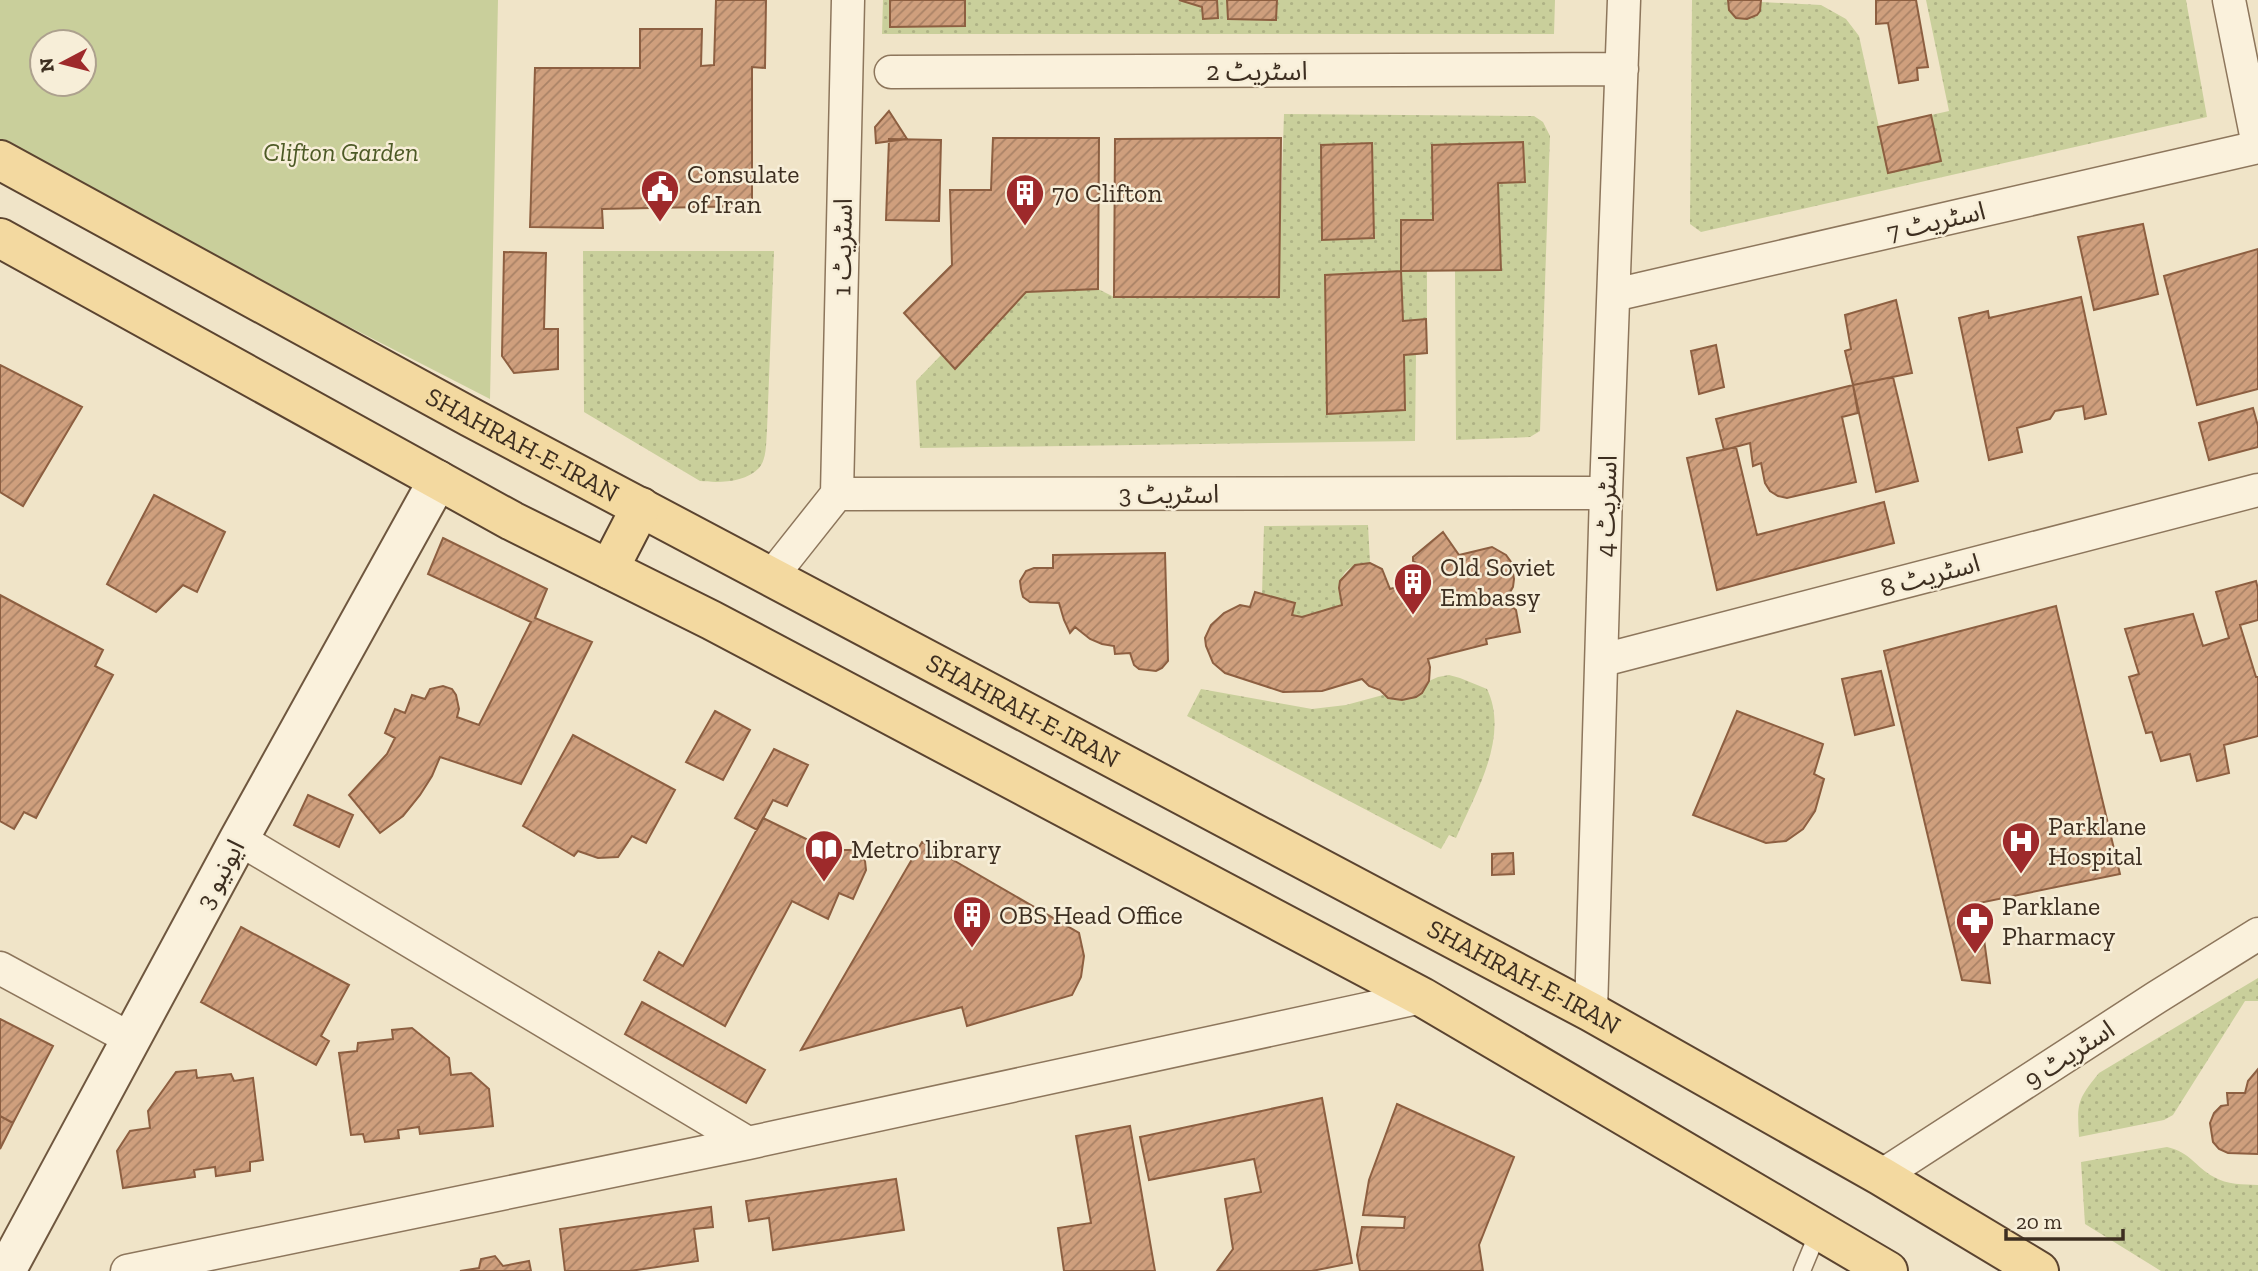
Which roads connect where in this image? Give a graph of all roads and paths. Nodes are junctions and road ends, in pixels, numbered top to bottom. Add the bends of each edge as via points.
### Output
1 (848, 0) edge
2 (1625, 0) edge
3 (2229, 0) edge
4 (1622, 69) junction
5 (891, 72) dead end
6 (2258, 146) edge
7 (0, 160) edge
8 (0, 238) edge
9 (1614, 295) junction
10 (438, 480) junction
11 (2258, 490) edge
12 (1606, 493) junction
13 (837, 494) junction
14 (641, 507) junction
15 (609, 569) junction
16 (772, 576) junction
17 (1602, 660) junction
18 (239, 839) junction
19 (2258, 934) edge
20 (0, 968) edge
21 (1422, 997) junction
22 (1591, 1012) junction
23 (131, 1039) junction
24 (748, 1143) junction
25 (1881, 1176) junction
26 (1819, 1230) junction
27 (6, 1271) edge
28 (127, 1271) edge
29 (1802, 1271) edge
30 (1888, 1271) edge
31 (2039, 1271) edge

1 - 13 street, اسٹریٹ 1
2 - 4 street, اسٹریٹ 4
3 - 6 street
4 - 5 street, اسٹریٹ 2
4 - 9 street, اسٹریٹ 4
6 - 9 street, اسٹریٹ 7
7 - 14 main road, SHAHRAH-E-IRAN
8 - 10 main road
9 - 12 street, اسٹریٹ 4
10 - 15 main road
10 - 18 street, ایونیو 3
11 - 17 street, اسٹریٹ 8
12 - 13 street, اسٹریٹ 3
12 - 17 street, اسٹریٹ 4
13 - 16 street
14 - 15 main road
14 - 16 main road, SHAHRAH-E-IRAN
15 - 21 main road
16 - 22 main road, SHAHRAH-E-IRAN
17 - 22 street, اسٹریٹ 4
18 - 23 street, ایونیو 3
18 - 24 street
19 - 25 street, اسٹریٹ 9
20 - 23 street
21 - 24 street
21 - 26 main road
22 - 25 main road, SHAHRAH-E-IRAN
23 - 27 street, ایونیو 3
24 - 28 street
25 - 31 main road, SHAHRAH-E-IRAN
26 - 29 lane
26 - 30 main road

